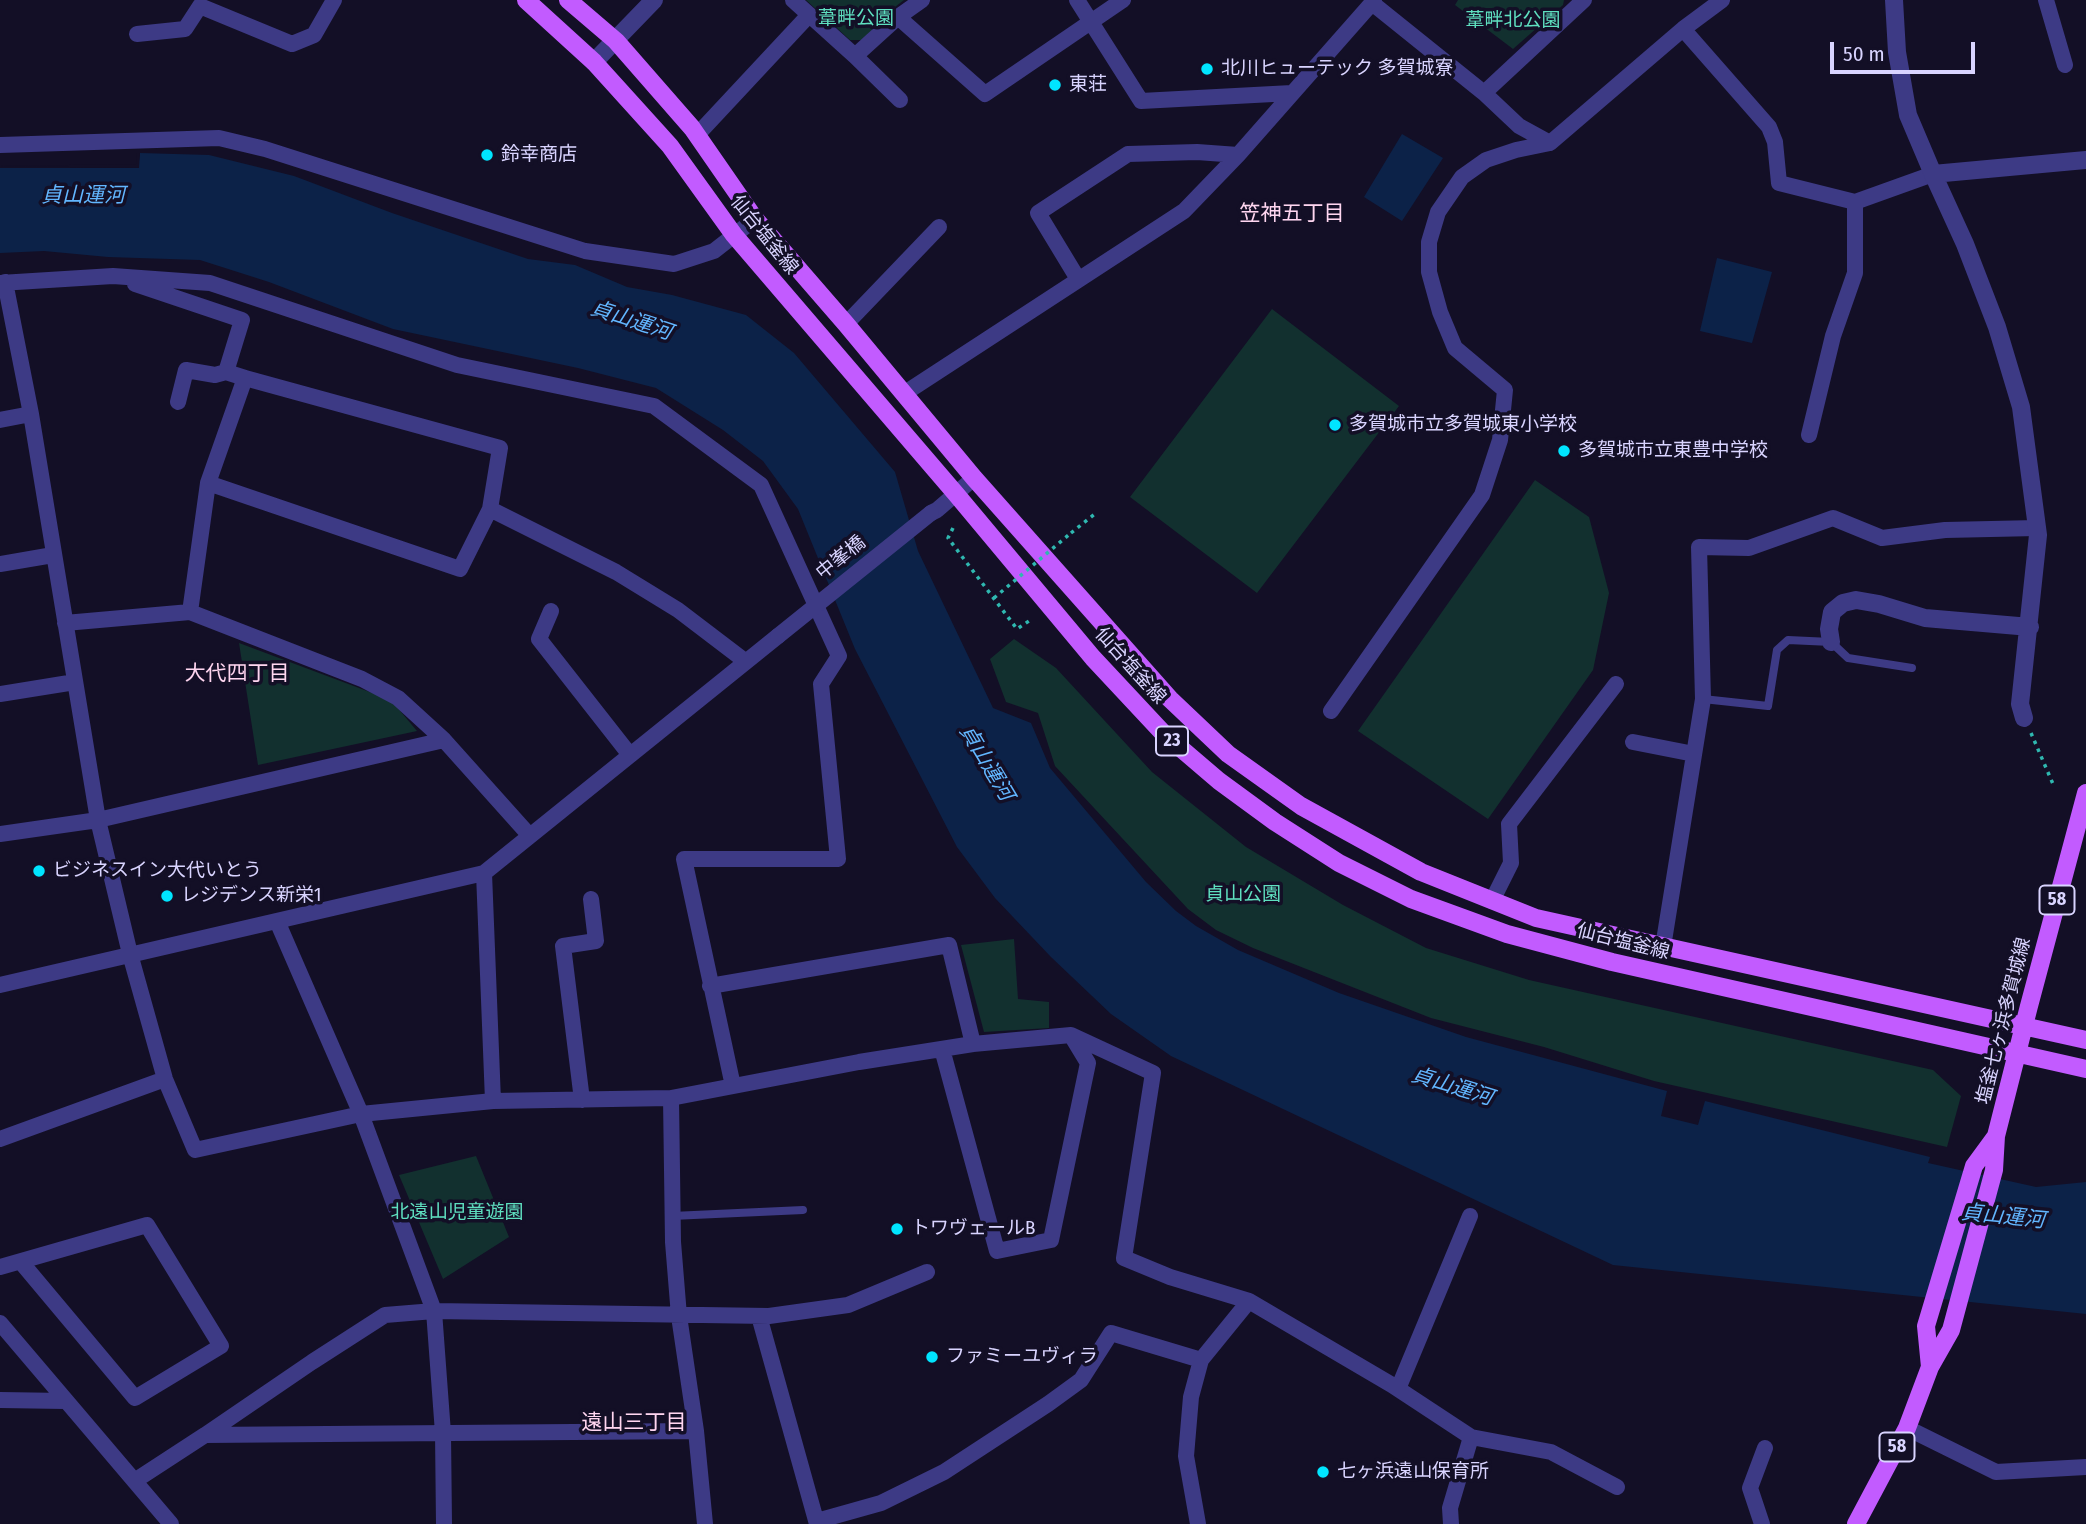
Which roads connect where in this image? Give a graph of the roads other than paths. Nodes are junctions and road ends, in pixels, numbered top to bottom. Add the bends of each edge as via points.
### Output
1 (334, 0) edge
2 (526, 0) edge
3 (568, 0) edge
4 (654, 0) edge
5 (793, 0) edge
6 (922, 0) edge
7 (1077, 0) edge
8 (1123, 0) edge
9 (1584, 0) edge
10 (1722, 0) edge
11 (1894, 0) edge
12 (2046, 0) edge
13 (1373, 1) edge
14 (809, 15) junction
15 (898, 17) junction
16 (1090, 21) junction
17 (1683, 29) junction
18 (137, 34) dead end
19 (616, 41) junction
20 (855, 56) junction
21 (594, 62) junction
22 (2065, 65) dead end
23 (1292, 93) junction
24 (1484, 93) junction
25 (900, 100) dead end
26 (697, 135) junction
27 (1550, 143) junction
28 (0, 145) edge
29 (1238, 155) junction
30 (2086, 160) edge
31 (1933, 174) junction
32 (1855, 202) junction
33 (755, 219) junction
34 (939, 227) dead end
35 (734, 235) junction
36 (113, 276) junction
37 (1079, 279) junction
38 (2, 282) edge
39 (846, 324) junction
40 (226, 372) junction
41 (245, 378) junction
42 (905, 393) junction
43 (178, 402) dead end
44 (31, 414) junction
45 (0, 420) edge
46 (1809, 435) dead end
47 (974, 478) junction
48 (208, 483) junction
49 (956, 494) junction
50 (490, 509) junction
51 (2038, 528) junction
52 (53, 555) junction
53 (0, 564) edge
54 (551, 611) dead end
55 (190, 612) junction
56 (65, 623) junction
57 (2030, 627) junction
58 (1831, 642) junction
59 (745, 661) junction
60 (1912, 668) dead end
61 (75, 682) junction
62 (1616, 684) dead end
63 (0, 694) edge
64 (1703, 699) junction
65 (1331, 711) dead end
66 (2024, 718) road end
67 (444, 740) junction
68 (1633, 742) dead end
69 (1694, 754) junction
70 (630, 755) junction
71 (2086, 793) edge
72 (98, 820) junction
73 (0, 834) edge
74 (530, 836) junction
75 (484, 873) junction
76 (591, 899) dead end
77 (1492, 901) junction
78 (277, 920) junction
79 (1663, 947) junction
80 (130, 954) junction
81 (0, 985) edge
82 (710, 986) junction
83 (2024, 1026) junction
84 (1071, 1035) junction
85 (2086, 1040) edge
86 (973, 1044) junction
87 (942, 1049) junction
88 (2018, 1053) junction
89 (2086, 1069) edge
90 (165, 1079) junction
91 (733, 1086) junction
92 (671, 1098) junction
93 (582, 1100) junction
94 (493, 1101) junction
95 (362, 1114) junction
96 (1996, 1136) junction
97 (0, 1139) edge
98 (803, 1210) dead end
99 (672, 1216) junction
100 (1470, 1216) dead end
101 (21, 1262) junction
102 (0, 1267) edge
103 (927, 1272) dead end
104 (1250, 1301) junction
105 (434, 1311) junction
106 (679, 1315) junction
107 (759, 1316) junction
108 (0, 1323) edge
109 (1200, 1360) junction
110 (1930, 1367) junction
111 (1398, 1389) junction
112 (0, 1400) edge
113 (65, 1401) junction
114 (1907, 1428) junction
115 (696, 1431) junction
116 (443, 1433) junction
117 (205, 1434) junction
118 (1471, 1437) junction
119 (1765, 1448) dead end
120 (2086, 1468) edge
121 (135, 1480) junction
122 (1618, 1487) dead end
123 (817, 1522) edge
124 (171, 1524) edge
125 (444, 1524) edge
126 (705, 1524) edge
127 (1198, 1524) edge
128 (1451, 1524) edge
129 (1762, 1524) edge
130 (1856, 1524) edge

1 - 18 street via 314,35 292,44 200,6 185,29
2 - 21 main road, 仙台塩釜線 / 23
3 - 19 main road, 仙台塩釜線 / 23
4 - 19 street
5 - 14 street
6 - 15 street
7 - 16 street
8 - 16 street
9 - 24 street
10 - 17 street
11 - 31 street via 1908,115
12 - 22 street
13 - 23 street
13 - 24 street
14 - 20 street
14 - 26 street
15 - 16 street via 985,94
15 - 20 street
16 - 23 street via 1141,101
17 - 27 street
17 - 32 street via 1769,127 1779,183
19 - 21 street
19 - 26 main road, 仙台塩釜線 / 23
20 - 25 street
21 - 35 main road, 仙台塩釜線 / 23 via 670,146
23 - 29 street
24 - 27 street via 1519,126
26 - 33 main road, 仙台塩釜線 / 23
27 - 65 street via 1486,160 1462,177 1438,212 1429,242 1429,272 1455,348 1505,390 1500,440 1482,495
28 - 35 street via 219,138 584,250 674,264 714,251
29 - 37 street via 1184,211
29 - 37 street via 1128,154 1038,214
30 - 31 street
31 - 32 street
31 - 51 street via 1975,268 2013,380
32 - 46 street via 1855,273 1833,336
33 - 35 street
33 - 39 main road, 仙台塩釜線 / 23
34 - 39 street
35 - 49 main road, 仙台塩釜線 / 23
36 - 38 street
36 - 40 street via 242,320
36 - 82 street via 210,283 457,365 654,406 761,485 839,656 821,684 838,859 684,859
37 - 42 street
38 - 44 street
39 - 42 main road, 仙台塩釜線 / 23
40 - 41 street
40 - 43 street via 215,375 186,370
41 - 48 street
41 - 50 street via 500,448
42 - 47 main road, 仙台塩釜線 / 23
44 - 45 street
44 - 52 street
47 - 49 street, 中峯橋
47 - 77 main road, 仙台塩釜線 / 23 via 1170,699 1228,754 1301,806 1361,840 1421,872
48 - 50 street via 460,569
48 - 55 street
49 - 59 street, 中峯橋, bridge
49 - 88 main road, 仙台塩釜線 / 23 via 1093,658 1164,734 1219,781 1339,863 1411,899 1507,934
50 - 59 street via 617,572
51 - 57 street
51 - 64 street via 1945,530 1882,538 1833,518 1749,548 1699,547
52 - 53 street
52 - 56 street
54 - 70 street via 539,639
55 - 56 street
55 - 67 street via 362,678 398,698
56 - 61 street
57 - 58 street via 1925,618 1856,600 1832,612
57 - 66 street via 2020,704
58 - 60 lane via 1848,658
58 - 64 lane via 1788,640 1777,650 1768,706
59 - 70 street, 中峯橋
61 - 63 street
61 - 72 street
62 - 77 street via 1509,824 1511,863
64 - 69 street
67 - 72 street
67 - 74 street
68 - 69 street
69 - 79 street
70 - 74 street, 中峯橋
71 - 83 main road, 塩釜七ヶ浜多賀城線 / 58
72 - 73 street
72 - 80 street
74 - 75 street, 中峯橋
75 - 78 street
75 - 94 street
76 - 93 street via 596,942 563,946
77 - 79 main road, 仙台塩釜線 / 23 via 1536,918
78 - 80 street
78 - 95 street
79 - 83 main road, 仙台塩釜線 / 23
80 - 81 street
80 - 90 street
82 - 86 street via 948,945
82 - 91 street
83 - 85 main road, 仙台塩釜線 / 23
83 - 88 main road, 塩釜七ヶ浜多賀城線 / 58
84 - 86 street
84 - 87 street via 1088,1063 1051,1240 997,1251
84 - 104 street via 1153,1073 1124,1258 1170,1278
86 - 87 street
87 - 91 street
88 - 89 main road, 仙台塩釜線 / 23
88 - 96 main road, 塩釜七ヶ浜多賀城線 / 58
90 - 95 street via 195,1150
90 - 97 street
91 - 92 street
92 - 93 street
92 - 99 street
93 - 94 street
94 - 95 street
95 - 105 street
96 - 110 main road, 塩釜七ヶ浜多賀城線 / 58 via 1994,1170 1951,1330
96 - 110 main road, 塩釜七ヶ浜多賀城線 / 58 via 1975,1166 1926,1326
98 - 99 lane
99 - 106 street
100 - 111 street
101 - 101 street via 147,1225 221,1346 135,1398
101 - 102 street
103 - 107 street via 848,1305
104 - 109 street
104 - 111 street
105 - 106 street
105 - 116 street
105 - 117 street via 385,1315
106 - 107 street
106 - 115 street
107 - 123 street
108 - 113 street
109 - 123 street via 1111,1333 1081,1380 944,1472 881,1503
109 - 127 street via 1191,1396 1186,1456
110 - 114 main road, 塩釜七ヶ浜多賀城線 / 58
111 - 118 street
112 - 113 street
113 - 121 street
114 - 120 street via 1996,1472
114 - 130 main road, 塩釜七ヶ浜多賀城線 / 58
115 - 116 street
115 - 126 street
116 - 117 street
116 - 125 street
117 - 121 street
118 - 122 street via 1551,1452
118 - 128 street via 1450,1508
119 - 129 street via 1750,1488
121 - 124 street

